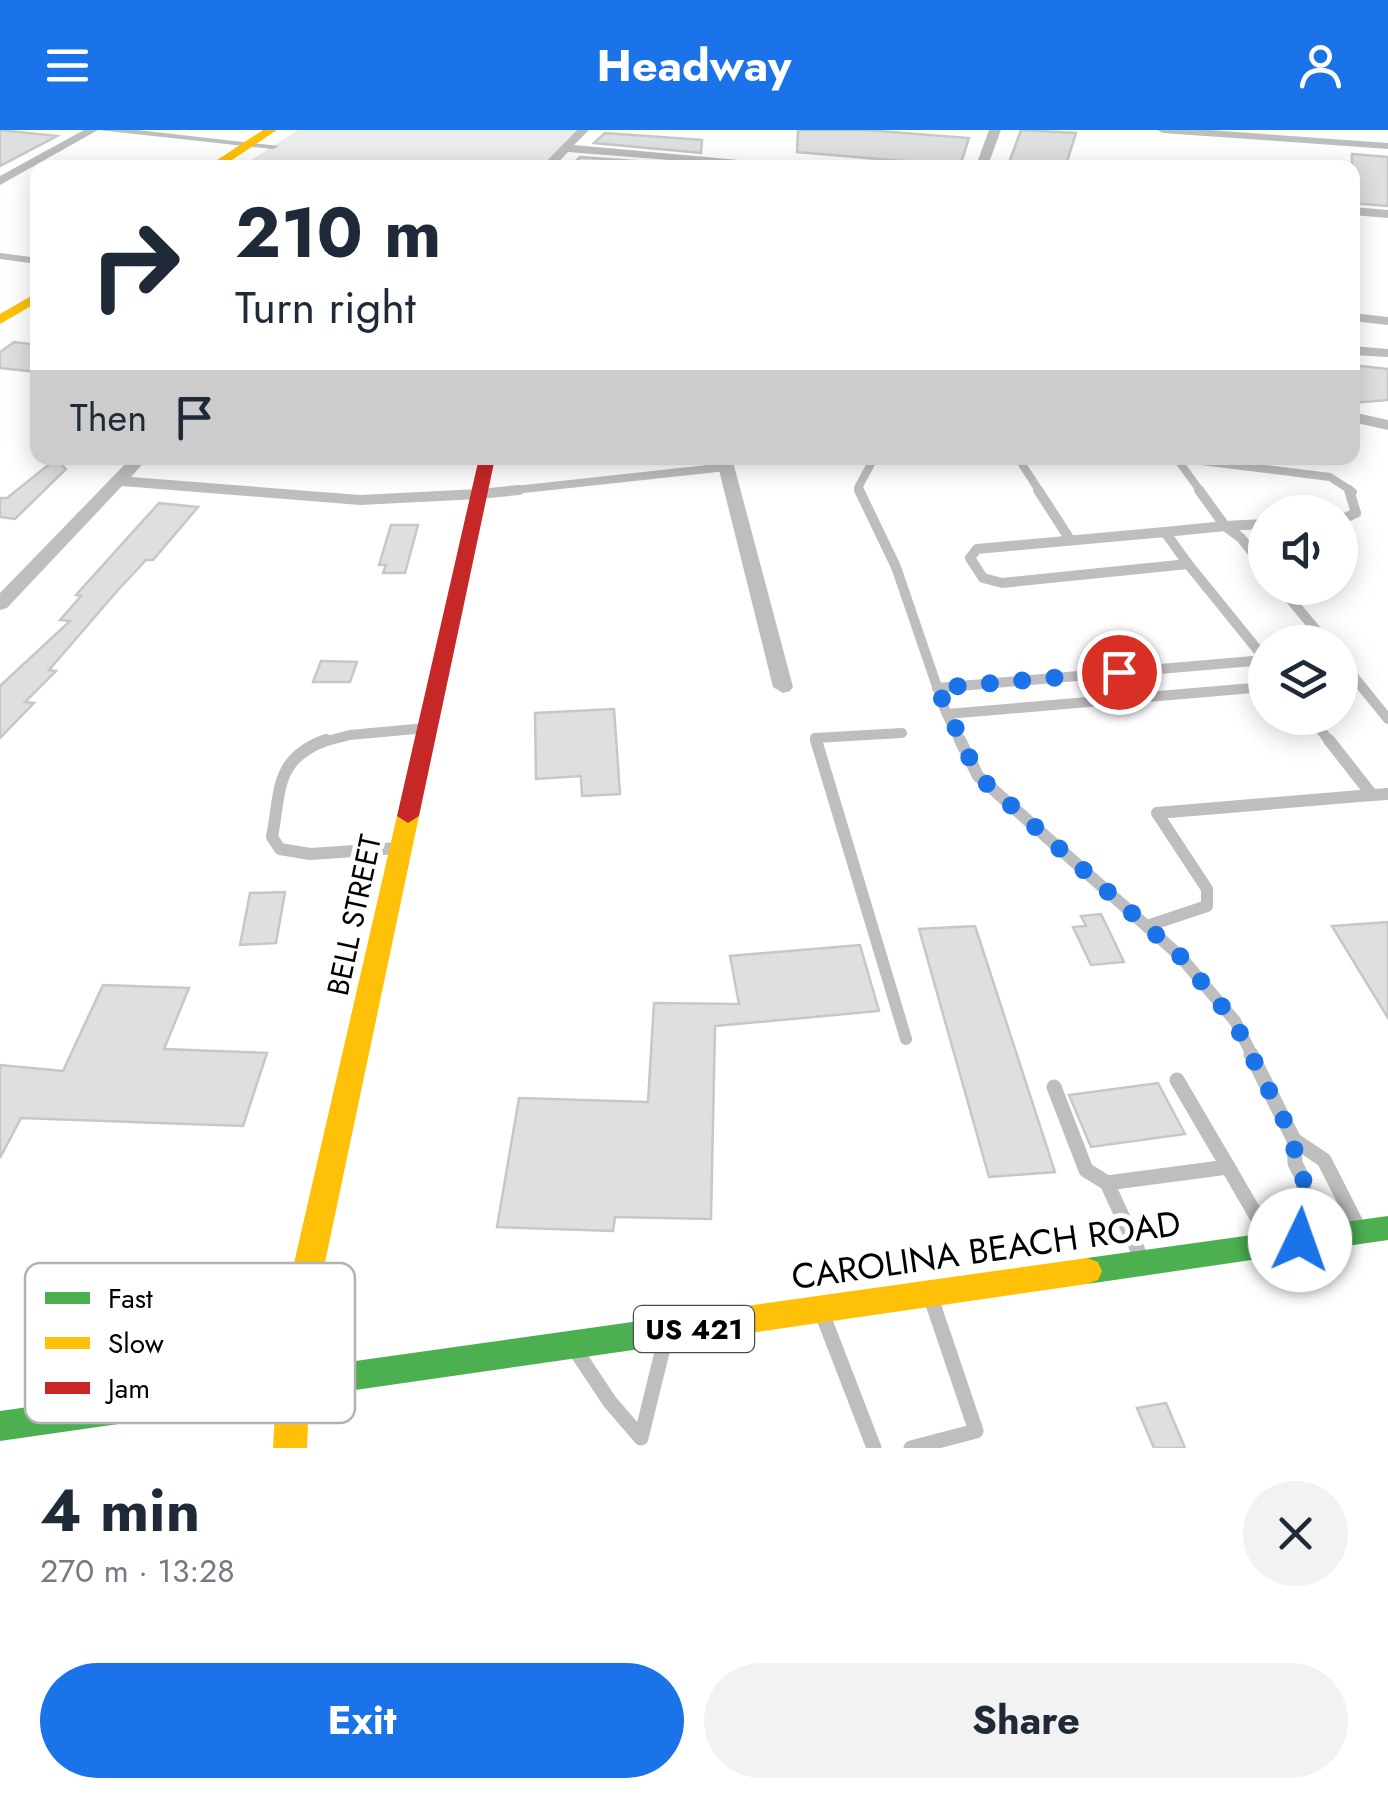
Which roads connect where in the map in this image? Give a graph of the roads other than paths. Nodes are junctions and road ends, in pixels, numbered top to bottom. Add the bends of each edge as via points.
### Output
1 (92, 130) edge
2 (103, 130) edge
3 (298, 130) edge
4 (584, 130) edge
5 (995, 130) edge
6 (1163, 130) edge
7 (1196, 131) edge
8 (272, 138) edge
9 (249, 144) junction
10 (1388, 146) edge
11 (565, 148) junction
12 (37, 160) edge
13 (224, 160) edge
14 (248, 160) edge
15 (554, 160) edge
16 (719, 160) edge
17 (984, 160) edge
18 (30, 164) edge
19 (0, 180) edge
20 (1360, 212) edge
21 (1388, 214) edge
22 (0, 256) edge
23 (30, 260) edge
24 (30, 280) edge
25 (0, 299) edge
26 (30, 301) edge
27 (1360, 318) edge
28 (0, 320) edge
29 (1388, 320) edge
30 (1360, 351) edge
31 (1388, 353) edge
32 (1360, 420) edge
33 (1388, 425) edge
34 (133, 465) edge
35 (484, 465) edge
36 (702, 465) edge
37 (726, 465) edge
38 (870, 465) edge
39 (1022, 465) edge
40 (1181, 465) edge
41 (1233, 465) edge
42 (118, 481) junction
43 (478, 494) junction
44 (1354, 495) edge
45 (1248, 525) edge
46 (1225, 526) junction
47 (1164, 532) junction
48 (1069, 538) junction
49 (1248, 547) edge
50 (1188, 564) junction
51 (0, 604) edge
52 (1295, 605) edge
53 (1312, 625) edge
54 (1248, 639) edge
55 (1248, 661) edge
56 (1358, 683) edge
57 (783, 687) dead end
58 (1248, 687) edge
59 (937, 688) junction
60 (947, 714) junction
61 (1388, 718) edge
62 (426, 728) junction
63 (902, 733) dead end
64 (1324, 735) edge
65 (1388, 794) edge
66 (1372, 795) junction
67 (399, 848) junction
68 (1147, 926) junction
69 (906, 1039) dead end
70 (1176, 1080) dead end
71 (1054, 1088) dead end
72 (1294, 1140) junction
73 (1228, 1167) junction
74 (1107, 1183) junction
75 (1388, 1228) edge
76 (1360, 1232) junction
77 (1300, 1240) junction
78 (1272, 1244) junction
79 (1143, 1262) junction
80 (309, 1263) edge
81 (929, 1293) junction
82 (820, 1308) junction
83 (666, 1334) junction
84 (572, 1347) junction
85 (355, 1377) edge
86 (25, 1423) edge
87 (290, 1423) edge
88 (0, 1426) edge
89 (642, 1443) edge
90 (290, 1448) edge
91 (874, 1448) edge
92 (910, 1448) edge

1 - 12 street
2 - 9 street
3 - 8 main road
4 - 11 street
5 - 17 street
6 - 7 street
7 - 10 street
8 - 9 main road
8 - 14 main road
9 - 13 main road
11 - 15 street
11 - 16 street
18 - 19 street
20 - 21 street
22 - 23 lane
24 - 25 main road
26 - 28 main road
27 - 29 street
30 - 31 street
32 - 33 street
34 - 42 street
35 - 43 main road, BELL STREET
36 - 43 lane
37 - 57 street
38 - 59 lane via 858,488 896,568
39 - 48 lane
40 - 46 lane
41 - 44 lane via 1330,477
42 - 43 street via 344,500
42 - 51 street
43 - 62 main road, BELL STREET
45 - 46 lane
46 - 47 lane
46 - 49 lane
47 - 48 lane
47 - 50 lane
48 - 50 lane via 977,549 970,558 983,578 1002,583
50 - 54 lane
52 - 53 lane
55 - 59 lane
56 - 61 lane
58 - 60 lane
59 - 60 lane
60 - 68 lane via 978,776
62 - 67 main road, BELL STREET
62 - 67 lane via 336,737 308,748 286,768 272,837 280,849 310,854
63 - 69 lane via 815,738
64 - 66 lane
65 - 66 lane
66 - 68 lane via 1157,813 1207,889 1207,906
67 - 80 main road, BELL STREET
68 - 72 lane via 1234,1021
70 - 73 lane
71 - 74 lane via 1086,1170
72 - 76 lane via 1324,1160
72 - 77 lane via 1304,1181
73 - 74 lane
73 - 78 lane
74 - 79 lane
75 - 76 main road, CAROLINA BEACH ROAD / US 421
76 - 77 main road, CAROLINA BEACH ROAD / US 421
77 - 78 main road, CAROLINA BEACH ROAD / US 421
78 - 79 main road, CAROLINA BEACH ROAD / US 421
79 - 81 main road, CAROLINA BEACH ROAD / US 421
81 - 82 main road, CAROLINA BEACH ROAD / US 421
81 - 92 lane via 976,1430
82 - 83 main road, CAROLINA BEACH ROAD / US 421
82 - 91 lane
83 - 84 main road, CAROLINA BEACH ROAD / US 421
83 - 89 lane
84 - 85 main road, CAROLINA BEACH ROAD / US 421
84 - 89 lane
86 - 88 main road, CAROLINA BEACH ROAD / US 421
87 - 90 main road, BELL STREET

